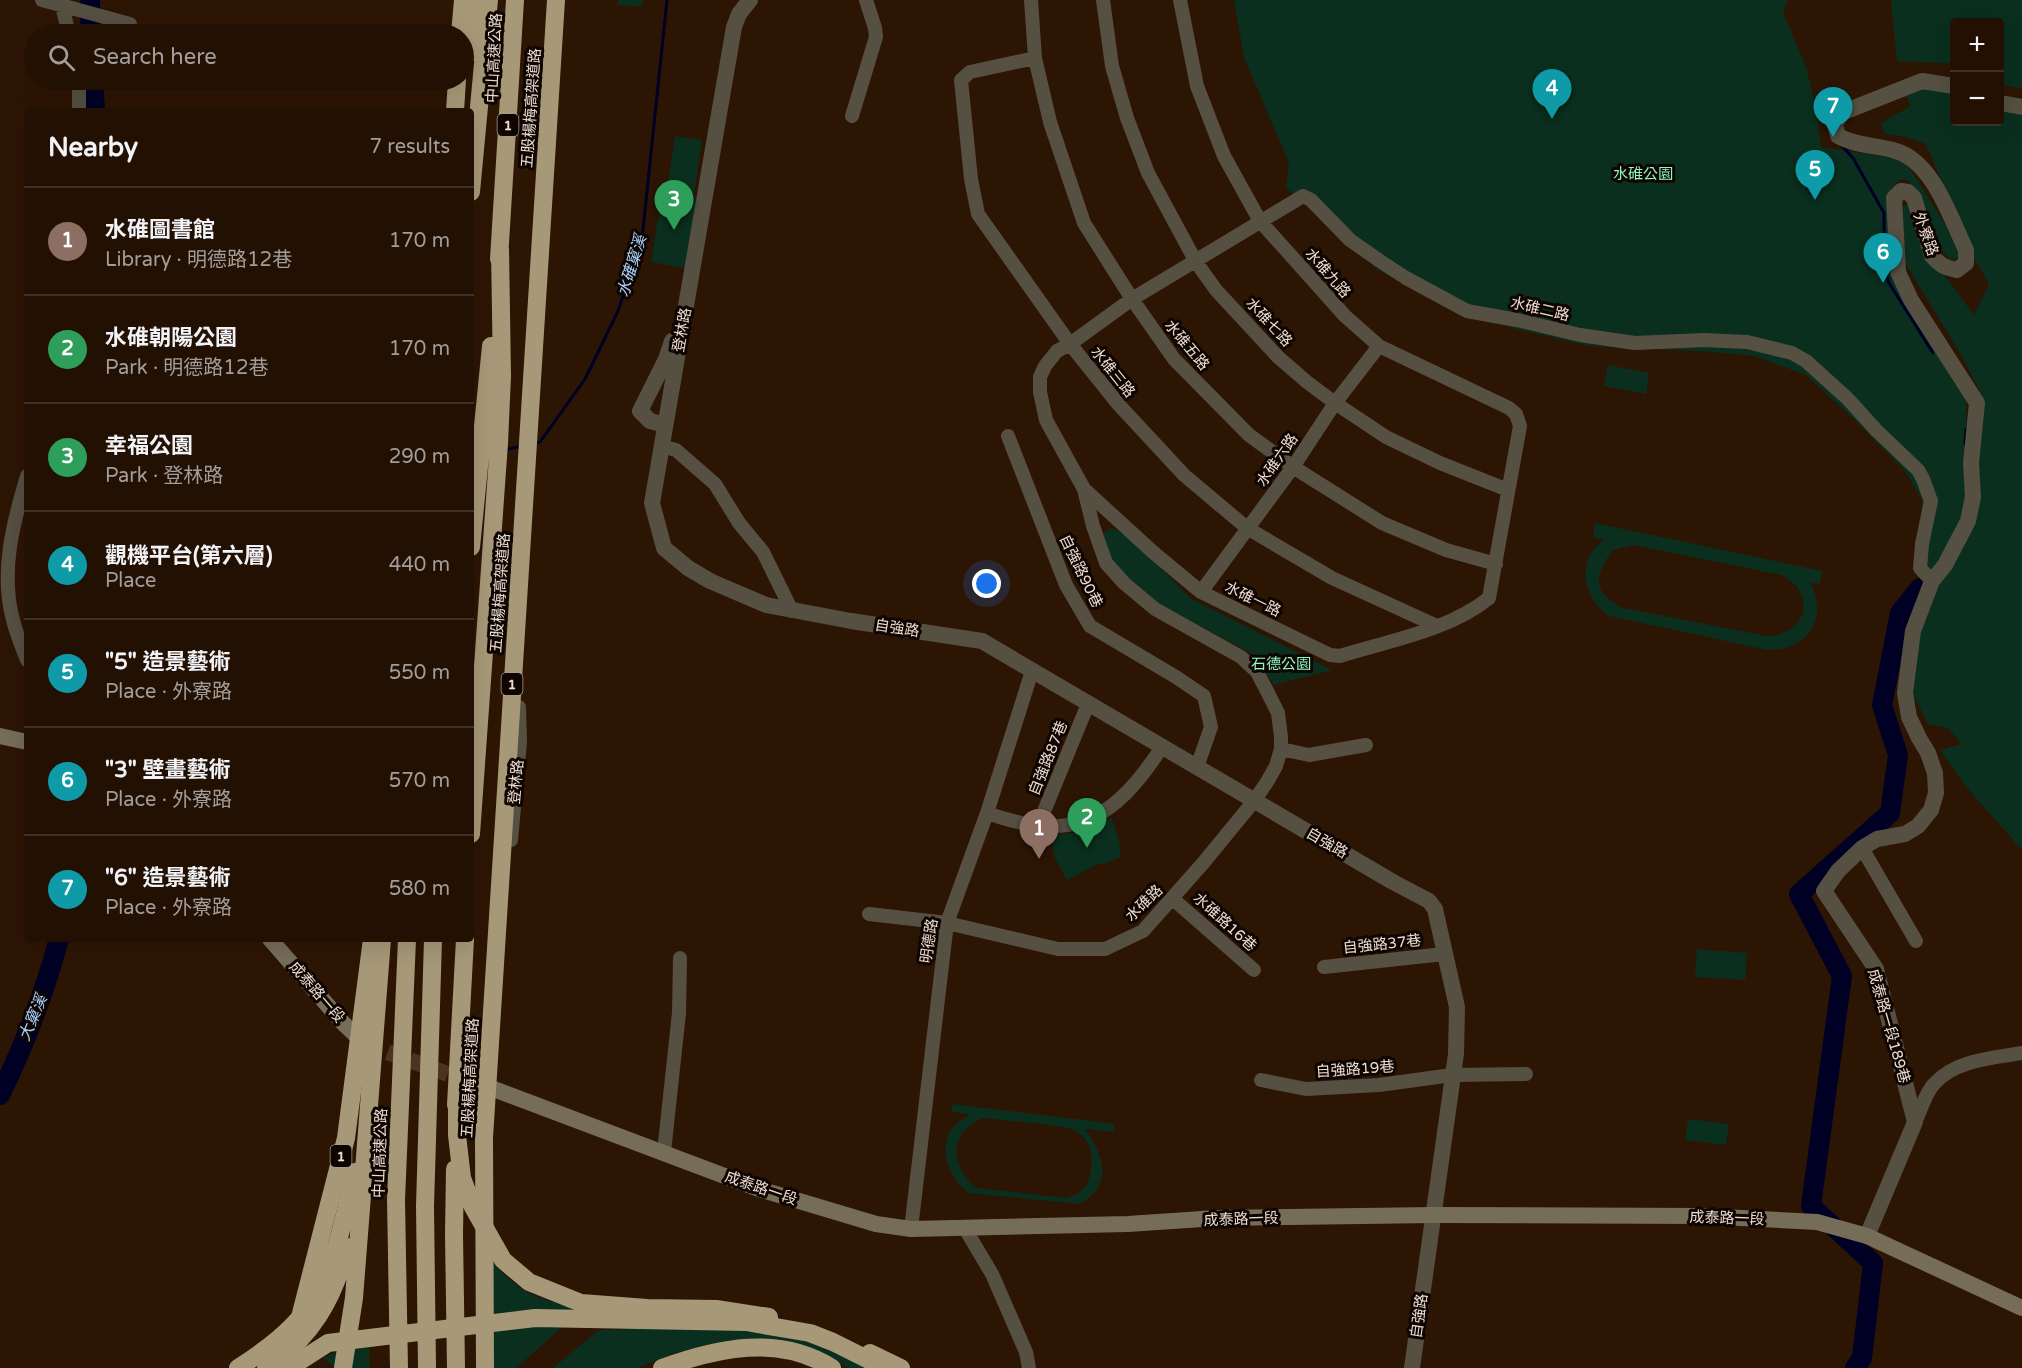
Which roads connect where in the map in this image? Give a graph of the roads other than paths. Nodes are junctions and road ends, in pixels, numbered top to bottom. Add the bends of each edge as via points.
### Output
1 (463, 0) edge
2 (476, 0) edge
3 (489, 0) edge
4 (515, 0) edge
5 (556, 0) edge
6 (750, 0) edge
7 (866, 0) edge
8 (1030, 0) edge
9 (1103, 0) edge
10 (1180, 0) edge
11 (52, 2) edge
12 (64, 24) edge
13 (130, 24) dead end
14 (461, 24) edge
15 (474, 25) edge
16 (1035, 58) junction
17 (1950, 85) edge
18 (79, 90) edge
19 (456, 90) edge
20 (469, 90) edge
21 (2004, 104) edge
22 (2022, 107) edge
23 (79, 108) edge
24 (455, 108) edge
25 (467, 108) edge
26 (852, 116) dead end
27 (474, 160) edge
28 (1260, 221) junction
29 (1196, 262) junction
30 (689, 289) junction
31 (1131, 299) junction
32 (1070, 344) junction
33 (1379, 346) junction
34 (1335, 403) junction
35 (665, 425) junction
36 (1008, 436) dead end
37 (661, 446) junction
38 (1293, 467) junction
39 (488, 468) junction
40 (530, 477) dead end
41 (24, 487) edge
42 (1084, 489) junction
43 (1508, 490) junction
44 (1247, 528) junction
45 (474, 534) edge
46 (1496, 564) junction
47 (1932, 580) junction
48 (1201, 592) junction
49 (792, 611) junction
50 (1437, 626) junction
51 (24, 652) edge
52 (1032, 671) junction
53 (1088, 704) junction
54 (0, 736) edge
55 (24, 741) edge
56 (1366, 745) dead end
57 (1162, 747) junction
58 (1281, 749) junction
59 (1197, 767) junction
60 (474, 769) edge
61 (1254, 801) junction
62 (987, 813) junction
63 (1038, 826) junction
64 (1862, 848) junction
65 (1173, 898) junction
66 (869, 914) dead end
67 (947, 923) junction
68 (1916, 941) dead end
69 (273, 942) edge
70 (372, 942) edge
71 (382, 942) edge
72 (407, 942) edge
73 (433, 942) edge
74 (465, 942) edge
75 (1444, 954) junction
76 (680, 958) dead end
77 (1324, 967) dead end
78 (1254, 970) dead end
79 (365, 1044) tunnel mouth
80 (2022, 1053) edge
81 (1526, 1074) dead end
82 (1452, 1075) junction
83 (1261, 1080) dead end
84 (462, 1088) junction
85 (491, 1088) junction
86 (369, 1091) junction
87 (1915, 1122) junction
88 (664, 1152) junction
89 (1433, 1215) junction
90 (964, 1227) junction
91 (911, 1228) junction
92 (1867, 1236) junction
93 (2022, 1308) edge
94 (815, 1360) junction
95 (238, 1368) edge
96 (266, 1368) edge
97 (288, 1368) edge
98 (343, 1368) edge
99 (399, 1368) edge
100 (427, 1368) edge
101 (456, 1368) edge
102 (485, 1368) edge
103 (662, 1368) edge
104 (698, 1368) edge
105 (832, 1368) edge
106 (885, 1368) edge
107 (901, 1368) edge
108 (1029, 1368) edge
109 (1412, 1368) edge

1 - 14 highway
2 - 15 highway
3 - 27 highway, 中山高速公路 / 1
4 - 39 highway, 中山高速公路 / 1
5 - 102 highway, 五股楊梅高架道路 / 1, bridge via 484,1138
6 - 30 street, 登林路 via 734,27
7 - 26 street via 876,37
8 - 16 street, 水碓五路
9 - 29 street, 水碓七路 via 1112,66 1126,118 1148,173
10 - 28 street, 水碓九路 via 1197,86 1224,156
11 - 12 street
11 - 13 street
16 - 31 street, 水碓五路 via 1050,122 1084,223
16 - 32 street, 水碓三路 via 970,72 961,80 971,179 978,214
17 - 47 street, 外寮路 via 1922,81 1841,113 1835,125 1838,136 1849,142 1894,150 1918,162 1930,177 1966,250 1966,263 1957,270 1938,263 1932,256 1914,198 1901,191 1894,198 1898,272 1911,300 1977,403 1971,463 1973,497 1968,521 1945,565
18 - 23 street
19 - 24 highway
20 - 25 highway
21 - 22 street
28 - 29 street, 水碓二路
28 - 33 street, 水碓九路 via 1345,316
28 - 47 street, 水碓二路 via 1303,196 1350,240 1406,278 1467,311 1635,343 1747,342 1792,353 1824,376 1918,470 1931,501 1920,568
29 - 31 street, 水碓二路
29 - 34 street, 水碓七路 via 1216,290 1278,357
30 - 35 street, 登林路
30 - 35 street, 登林路 via 666,359 640,411 650,421
31 - 32 street, 水碓二路
31 - 38 street, 水碓五路 via 1174,359 1249,435
32 - 42 street, 水碓一路 via 1057,351 1045,366 1040,393 1046,420
32 - 44 street, 水碓三路 via 1119,405 1184,475
33 - 34 street, 水碓六路
33 - 43 street, 水碓九路 via 1516,414 1520,426
34 - 38 street, 水碓六路
34 - 43 street, 水碓七路 via 1386,437
35 - 37 street, 自強路
36 - 59 street, 自強路90巷 via 1066,585 1090,626 1204,696 1211,727
37 - 49 street via 676,450 715,484 763,552
37 - 49 street, 自強路 via 652,503 664,548 710,581 766,605
38 - 44 street, 水碓六路
38 - 46 street, 水碓五路 via 1382,523 1446,550
39 - 45 highway, 中山高速公路 / 1
39 - 60 highway
40 - 85 street, 登林路 via 518,678 520,742
41 - 51 street via 8,550 7,586 12,619
42 - 48 street, 水碓一路
42 - 58 street, 水碓一路 via 1106,564 1155,609 1241,657 1257,672 1278,713
43 - 46 street
44 - 48 street, 水碓六路
44 - 50 street, 水碓三路 via 1332,578
46 - 50 street, 水碓一路 via 1489,598
47 - 64 street, 成泰路一段189巷 via 1913,632 1905,693 1909,717 1935,774 1936,793 1931,810 1918,826
48 - 50 street, 水碓一路 via 1330,655 1340,656
49 - 52 street, 自強路 via 982,641
52 - 53 street, 自強路
52 - 62 street, 明德路
53 - 57 street, 自強路
53 - 63 street, 自強路87巷
54 - 55 main road
56 - 58 street via 1309,755
57 - 59 street, 自強路
57 - 63 street via 1131,788 1099,816 1079,823
58 - 61 street, 水碓一路 via 1276,766
59 - 61 street, 自強路
61 - 65 street, 水碓路
61 - 75 street, 自強路 via 1429,901 1435,909
62 - 63 street
62 - 67 street, 明德路
64 - 68 street
64 - 87 street, 成泰路一段189巷 via 1824,891 1876,969
65 - 67 street, 水碓路 via 1143,931 1105,949 1058,950
65 - 78 street, 水碓路16巷
66 - 67 street, 水碓路
67 - 91 street, 明德路
69 - 79 main road, 成泰路一段
70 - 97 highway, 1, bridge via 346,1138
71 - 86 highway
72 - 99 highway, 中山高速公路 via 396,1200
73 - 100 highway via 424,1206
74 - 84 highway
75 - 77 street, 自強路37巷
75 - 82 street, 自強路 via 1457,1007
76 - 88 street via 679,1013
80 - 87 street, 成泰路一段189巷 via 1955,1068 1933,1084
81 - 82 street, 自強路19巷
82 - 83 street, 自強路19巷 via 1306,1089
82 - 89 street, 自強路
84 - 85 main road, 成泰路一段
84 - 101 highway via 454,1234
84 - 107 highway via 457,1135 462,1178 473,1207 503,1260 529,1282 581,1303 716,1309 807,1324
85 - 88 main road, 成泰路一段
86 - 95 highway via 356,1169 340,1231 314,1300 291,1328
86 - 96 highway via 341,1272 327,1305 303,1337
86 - 98 highway via 354,1298
87 - 92 street, 成泰路一段189巷
88 - 91 main road, 成泰路一段 via 759,1189 876,1224
89 - 90 main road, 成泰路一段
89 - 92 main road, 成泰路一段 via 1748,1218 1817,1222
89 - 109 street, 自強路
90 - 91 main road, 成泰路一段
90 - 108 street via 992,1274 1026,1352
92 - 93 main road, 成泰路一段
94 - 103 highway via 792,1351 742,1348
94 - 104 highway via 740,1356
94 - 105 highway
97 - 106 highway, bridge via 328,1343 535,1318 746,1322 810,1333

